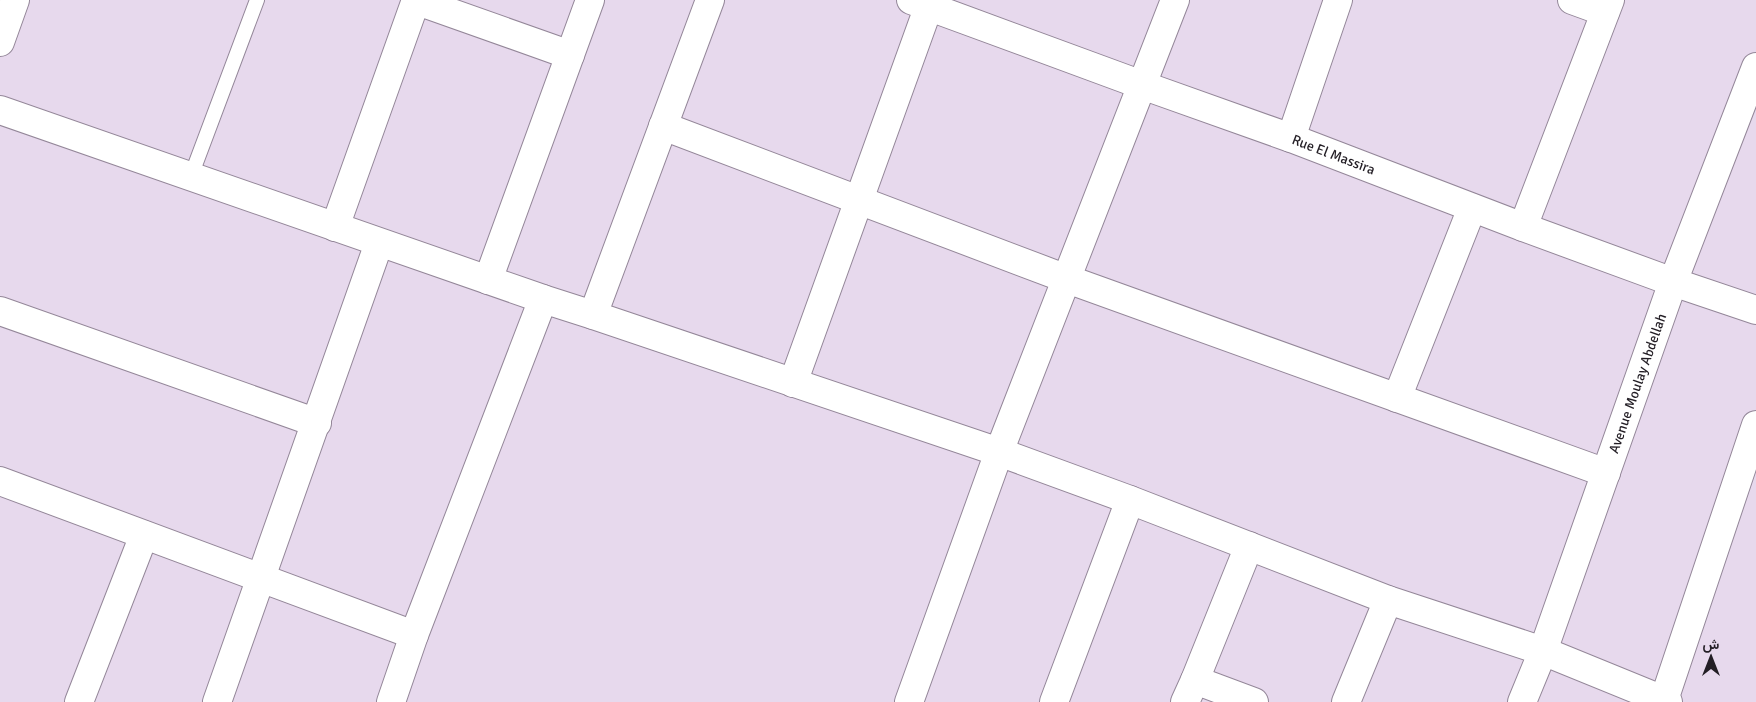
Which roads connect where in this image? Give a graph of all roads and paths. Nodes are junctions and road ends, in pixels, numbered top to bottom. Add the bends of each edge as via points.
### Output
1 (15, 0) edge
2 (257, 0) edge
3 (416, 0) edge
4 (590, 0) edge
5 (710, 0) edge
6 (1174, 0) edge
7 (1338, 0) edge
8 (1572, 0) edge
9 (924, 2) edge
10 (1608, 6) edge
11 (0, 42) edge
12 (570, 56) junction
13 (1754, 79) edge
14 (1142, 85) junction
15 (0, 110) edge
16 (663, 126) junction
17 (1291, 138) junction
18 (191, 176) junction
19 (860, 201) junction
20 (1472, 208) junction
21 (335, 227) junction
22 (1523, 227) junction
23 (379, 243) junction
24 (1067, 279) junction
25 (488, 280) junction
26 (1674, 282) junction
27 (543, 299) junction
28 (1756, 310) edge
29 (0, 311) edge
30 (593, 315) junction
31 (793, 383) junction
32 (1397, 398) junction
33 (317, 423) junction
34 (1756, 425) edge
35 (999, 452) junction
36 (1606, 473) junction
37 (0, 481) edge
38 (1130, 500) junction
39 (144, 535) junction
40 (1249, 546) junction
41 (261, 579) junction
42 (1388, 600) junction
43 (414, 635) junction
44 (1543, 651) junction
45 (1190, 691) edge
46 (1664, 701) edge
47 (79, 702) edge
48 (217, 702) edge
49 (391, 702) edge
50 (910, 702) edge
51 (1054, 702) edge
52 (1254, 702) edge
53 (1346, 702) edge
54 (1522, 702) edge

1 - 11 street
2 - 18 lane
3 - 12 street
3 - 21 street
4 - 12 street
5 - 16 street
6 - 14 street
7 - 17 street
8 - 10 street
9 - 14 street, Rue El Massira
9 - 19 street
10 - 22 street
12 - 25 street
13 - 26 street, Avenue Moulay Abdellah
14 - 17 street, Rue El Massira
14 - 24 street
15 - 18 street
16 - 19 street
16 - 30 street
17 - 20 street, Rue El Massira
18 - 21 street
19 - 24 street
19 - 31 street
20 - 22 street, Rue El Massira
20 - 32 street
21 - 23 street
22 - 26 street, Rue El Massira
23 - 25 street
23 - 33 street
24 - 32 street
24 - 35 street
25 - 27 street
26 - 28 street, Rue El Massira
26 - 36 street, Avenue Moulay Abdellah
27 - 30 street
27 - 43 street
29 - 33 street
30 - 31 street
31 - 35 street
32 - 36 street
33 - 41 street
34 - 46 street
35 - 38 street
35 - 50 street
36 - 44 street, Avenue Moulay Abdellah
37 - 39 street
38 - 40 street
38 - 51 street
39 - 41 street
39 - 47 street
40 - 42 street
40 - 45 street
41 - 43 street
41 - 48 street
42 - 44 street
42 - 53 street
43 - 49 street
44 - 46 street
44 - 54 street, Avenue Moulay Abdellah
45 - 52 street

